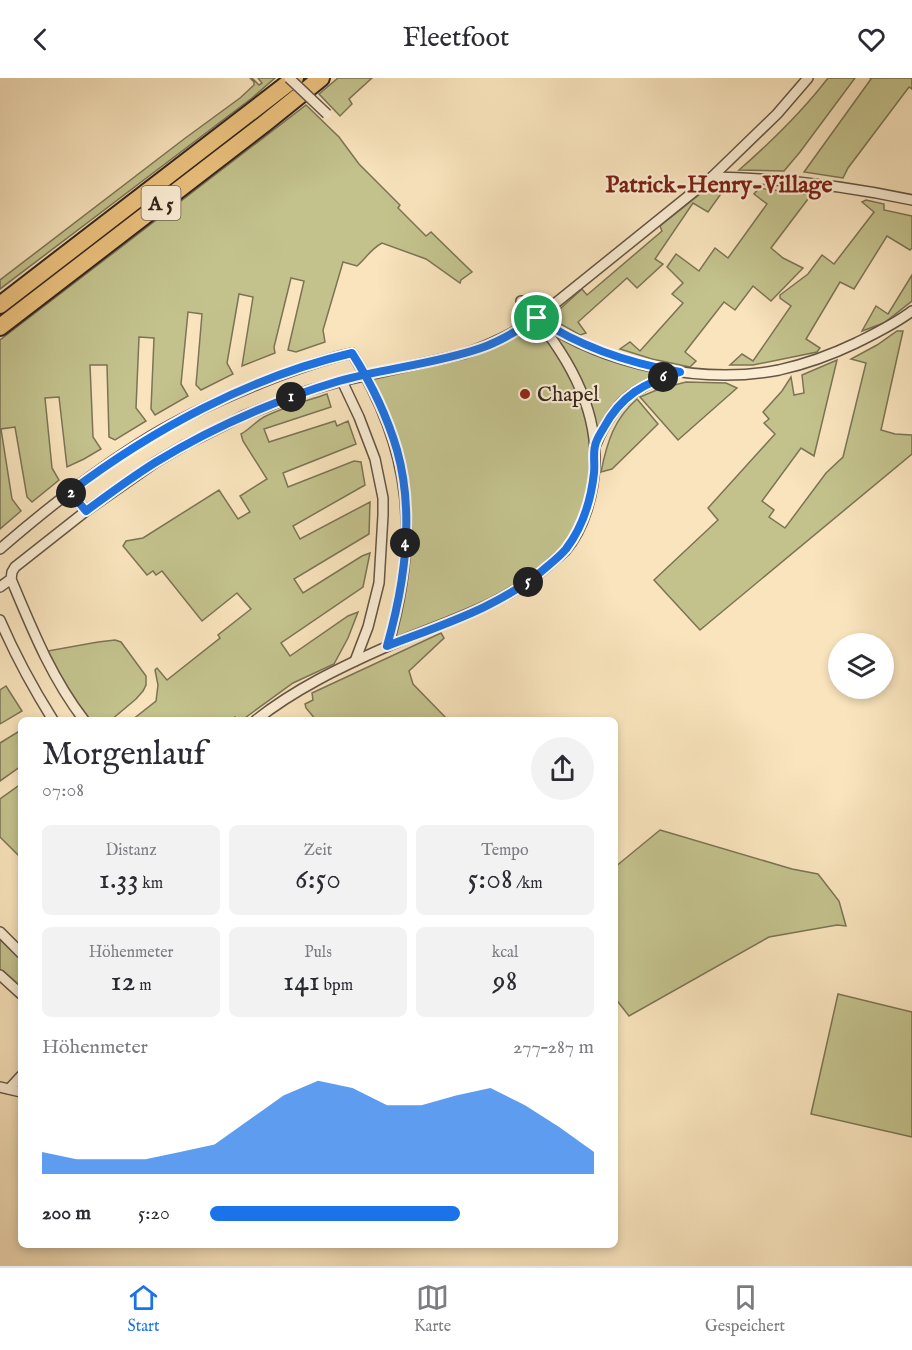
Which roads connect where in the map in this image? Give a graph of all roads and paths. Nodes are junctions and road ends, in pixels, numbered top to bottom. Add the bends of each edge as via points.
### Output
1 (289, 78) edge
2 (295, 78) edge
3 (321, 78) edge
4 (808, 78) edge
5 (328, 116) dead end
6 (712, 177) junction
7 (912, 200) edge
8 (521, 301) dead end
9 (0, 305) edge
10 (912, 311) edge
11 (537, 318) junction
12 (0, 327) edge
13 (680, 372) junction
14 (365, 374) junction
15 (342, 381) junction
16 (595, 447) junction
17 (70, 492) junction
18 (86, 511) junction
19 (0, 549) edge
20 (11, 579) junction
21 (0, 586) edge
22 (0, 620) edge
23 (387, 646) junction
24 (355, 662) junction
25 (51, 717) edge
26 (82, 717) edge
27 (260, 717) edge
28 (0, 932) edge
29 (18, 950) edge
30 (0, 975) edge
31 (18, 991) edge
32 (18, 1078) edge
33 (5, 1088) edge

1 - 5 street, bridge
2 - 9 highway, A 5
3 - 12 highway, A 5
4 - 6 street
6 - 7 street via 843,188
6 - 11 street
8 - 11 street
10 - 13 street via 888,328 809,362 755,373
11 - 13 street via 595,350
11 - 14 street via 483,348
11 - 16 street via 579,386
13 - 16 street via 655,380 623,401 613,411
14 - 15 street
14 - 17 street via 352,353 228,396 139,444
14 - 23 street via 397,449 405,496 404,566
15 - 18 street via 243,416 185,445
15 - 24 street via 375,459 383,498 380,583
16 - 23 street via 587,506 565,551 503,598
17 - 18 street
17 - 19 street
18 - 20 street via 15,567
20 - 21 street
20 - 26 street via 46,661
22 - 25 street
23 - 24 street
24 - 27 street via 290,696
28 - 29 street
30 - 31 street
32 - 33 street

